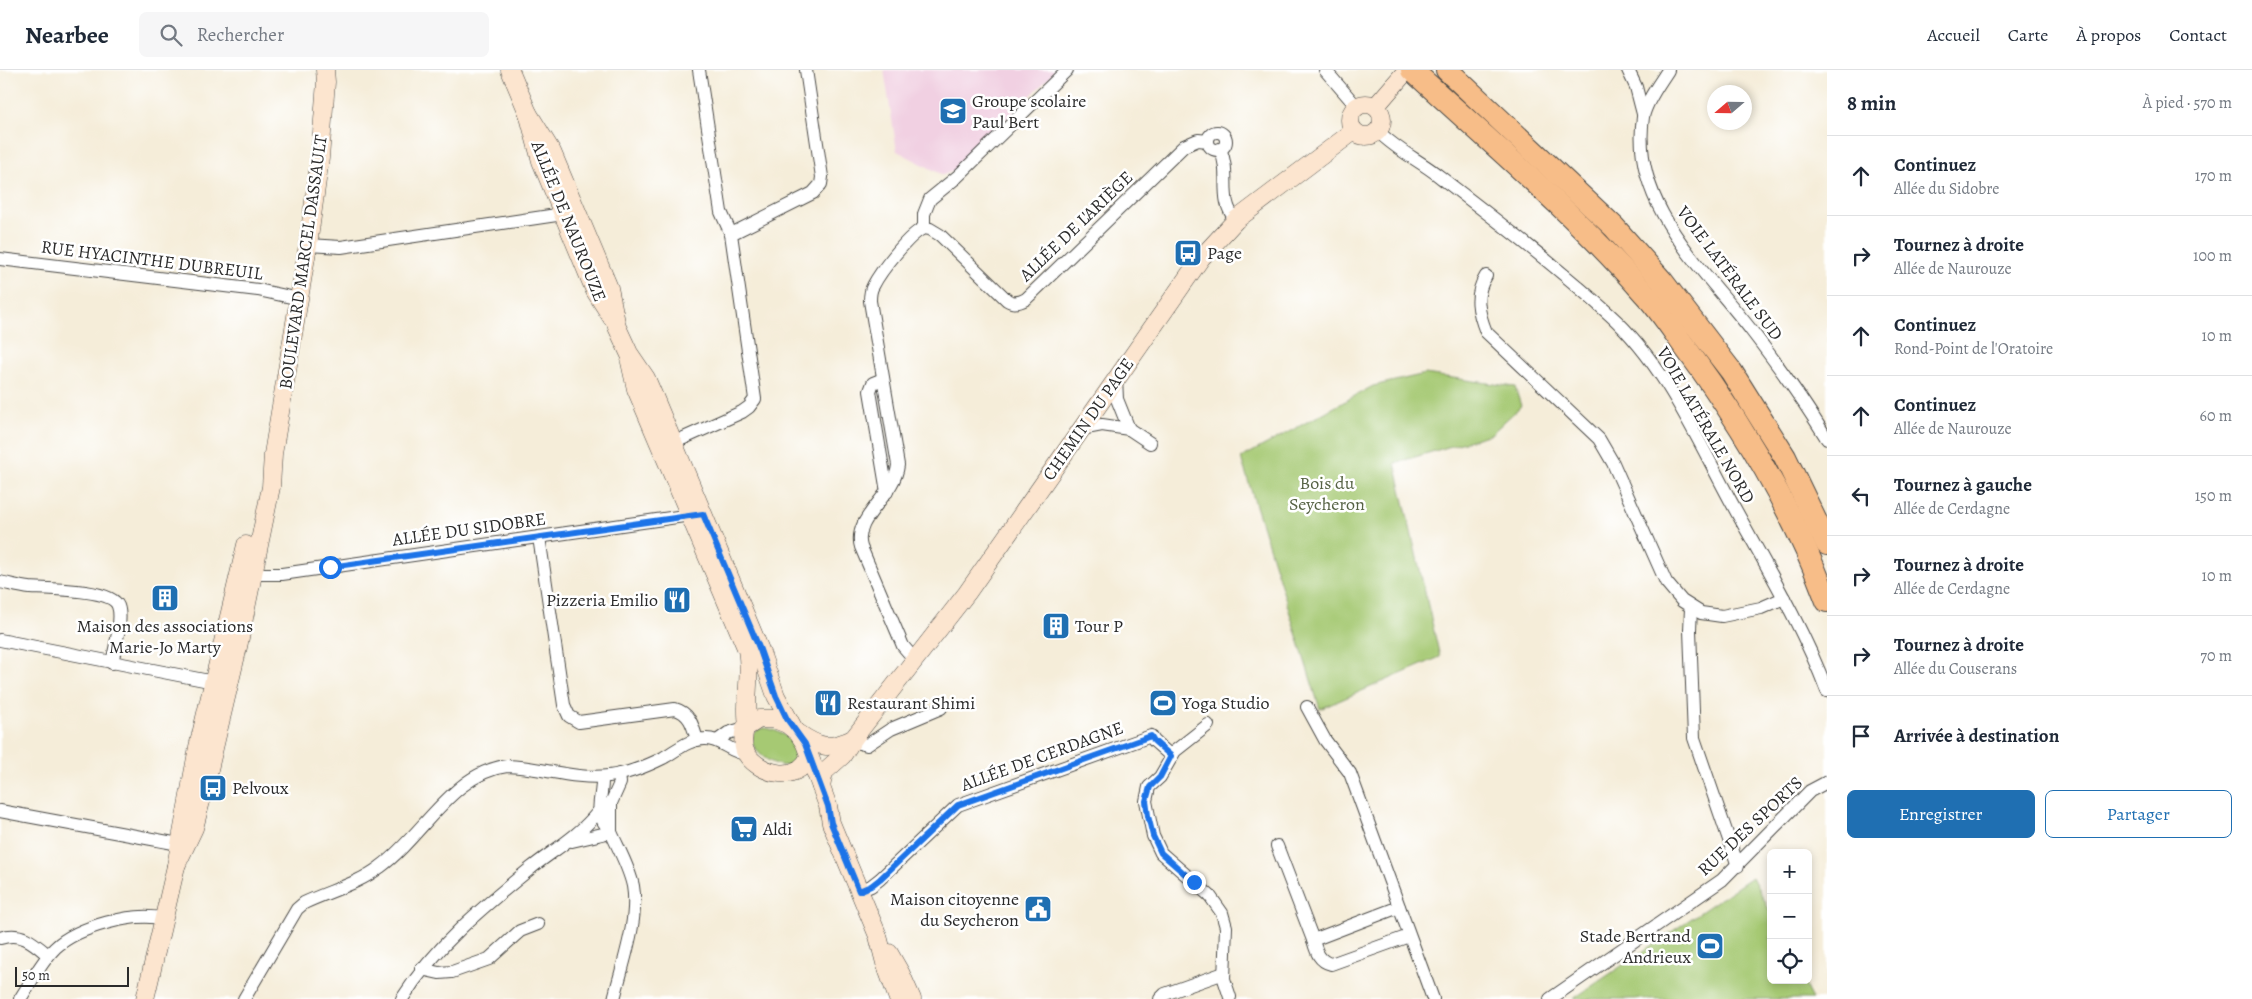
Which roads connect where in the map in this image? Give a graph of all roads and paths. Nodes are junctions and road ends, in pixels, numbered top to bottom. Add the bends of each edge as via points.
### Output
1 (325, 70) edge
2 (510, 70) edge
3 (699, 70) edge
4 (806, 70) edge
5 (1067, 70) edge
6 (1325, 70) edge
7 (1407, 70) edge
8 (1412, 70) edge
9 (1447, 70) edge
10 (1628, 70) edge
11 (1668, 70) edge
12 (1376, 106) junction
13 (1357, 107) junction
14 (1644, 114) junction
15 (1354, 131) junction
16 (1378, 131) junction
17 (570, 213) junction
18 (1236, 220) junction
19 (924, 228) junction
20 (731, 234) junction
21 (308, 245) junction
22 (0, 258) edge
23 (1486, 276) dead end
24 (300, 299) junction
25 (1116, 378) junction
26 (1081, 429) junction
27 (1129, 429) junction
28 (1827, 439) edge
29 (1150, 443) dead end
30 (667, 445) junction
31 (696, 514) junction
32 (539, 537) junction
33 (1827, 544) edge
34 (246, 571) junction
35 (0, 582) edge
36 (1784, 598) junction
37 (1827, 601) edge
38 (1691, 608) junction
39 (0, 640) edge
40 (915, 660) junction
41 (112, 662) junction
42 (220, 688) junction
43 (1827, 691) edge
44 (1307, 707) dead end
45 (942, 708) dead end
46 (1208, 725) dead end
47 (746, 727) junction
48 (796, 731) junction
49 (853, 739) junction
50 (697, 740) junction
51 (717, 741) junction
52 (747, 754) junction
53 (1171, 756) junction
54 (836, 760) junction
55 (804, 767) junction
56 (619, 774) junction
57 (602, 777) junction
58 (1827, 782) edge
59 (821, 787) junction
60 (0, 811) edge
61 (598, 812) junction
62 (831, 823) junction
63 (611, 832) junction
64 (570, 841) junction
65 (179, 844) junction
66 (1276, 846) dead end
67 (176, 866) junction
68 (1738, 866) junction
69 (859, 891) junction
70 (1399, 907) junction
71 (164, 919) junction
72 (538, 924) dead end
73 (878, 936) junction
74 (1409, 936) junction
75 (0, 938) edge
76 (1313, 940) junction
77 (48, 955) junction
78 (421, 969) junction
79 (1224, 973) junction
80 (1230, 997) dead end
81 (20, 999) edge
82 (145, 999) edge
83 (244, 999) edge
84 (402, 999) edge
85 (614, 999) edge
86 (898, 999) edge
87 (912, 999) edge
88 (1160, 999) edge
89 (1433, 999) edge
90 (1550, 999) edge

1 - 21 street, BOULEVARD MARCEL DASSAULT via 320,158
2 - 17 street, ALLÉE DE NAUROUZE via 528,112 552,152
3 - 20 street via 721,212
4 - 20 street via 821,184 813,193
5 - 19 street via 930,199 924,214
6 - 13 street
7 - 12 street
8 - 37 highway via 1600,246 1651,302 1712,384 1763,465 1816,570
9 - 33 highway via 1614,227 1674,296 1731,371 1785,457
10 - 14 street, VOIE LATÉRALE SUD
11 - 14 street, VOIE LATÉRALE SUD
12 - 13 street via 1366,103
12 - 16 street via 1383,121
13 - 15 street via 1351,115
14 - 28 street, VOIE LATÉRALE SUD via 1642,143 1646,173 1666,221 1781,370
15 - 16 street via 1369,136
15 - 18 street, CHEMIN DU PAGE
16 - 36 street, VOIE LATÉRALE NORD via 1398,150 1437,174 1542,258 1633,338 1674,397
17 - 21 street via 341,247
17 - 30 street, ALLÉE DE NAUROUZE via 609,288 618,327 629,353 636,389
18 - 19 street, ALLÉE DE L'ARIÈGE via 1226,202 1226,167 1220,150 1226,141 1222,134 1215,132 1208,141 1198,140 1184,146 1019,303 1006,300 940,236
18 - 25 street, CHEMIN DU PAGE via 1187,276
19 - 40 street via 908,239 870,292 883,379 873,383 870,391 887,492 861,528 860,542 903,646
20 - 30 street via 755,400 750,408
21 - 24 street, BOULEVARD MARCEL DASSAULT
22 - 24 street, RUE HYACINTHE DUBREUIL via 258,290
23 - 38 street via 1477,296 1486,332 1599,439 1666,582
24 - 34 street, BOULEVARD MARCEL DASSAULT via 273,454 265,472
25 - 26 street, CHEMIN DU PAGE
25 - 27 street via 1117,398
26 - 27 street via 1102,425
26 - 40 street, CHEMIN DU PAGE via 967,593
27 - 29 street
30 - 31 street, ALLÉE DE NAUROUZE
31 - 32 street, ALLÉE DU SIDOBRE
31 - 47 street via 747,650 750,670
31 - 48 street via 760,650 776,696
32 - 34 street, ALLÉE DU SIDOBRE via 282,574
32 - 50 street via 563,697 569,716 579,722 676,709 688,717
34 - 42 street, BOULEVARD MARCEL DASSAULT
35 - 41 street via 113,599 119,616
36 - 38 street via 1761,608 1728,615 1708,615
36 - 43 street, VOIE LATÉRALE NORD
38 - 68 street via 1694,738
39 - 41 street
40 - 49 street, CHEMIN DU PAGE
41 - 42 street
42 - 65 street, BOULEVARD MARCEL DASSAULT via 198,747
42 - 67 street, BOULEVARD MARCEL DASSAULT via 194,828
44 - 70 street via 1325,740 1350,774
45 - 49 street via 891,729 867,744
46 - 53 street
47 - 48 street via 759,719 774,719
47 - 51 street
47 - 52 street via 743,741
48 - 49 street via 810,742 824,747
48 - 55 street via 805,744
49 - 54 street, CHEMIN DU PAGE
50 - 51 street
50 - 56 street via 651,764
51 - 52 street via 732,751
52 - 55 street via 755,762 786,774
53 - 69 street, ALLÉE DE CERDAGNE via 1151,736 958,805 880,879
53 - 79 street via 1147,796 1151,830 1161,853 1210,896 1222,913 1226,927
54 - 55 street
54 - 59 street, CHEMIN DU PAGE via 824,772
55 - 59 street
55 - 62 street via 807,782
56 - 57 street
56 - 63 street via 620,783 611,803
57 - 61 street
57 - 83 street via 507,766 494,767 473,777 379,868 297,908
58 - 68 street, RUE DES SPORTS via 1810,791
59 - 62 street
60 - 65 street
61 - 63 street
61 - 64 street
62 - 69 street
63 - 64 street
63 - 85 street via 628,871 634,896
64 - 78 street via 533,866 472,917
65 - 67 street, BOULEVARD MARCEL DASSAULT
66 - 76 street
67 - 71 street, BOULEVARD MARCEL DASSAULT
68 - 90 street, RUE DES SPORTS via 1695,900
69 - 73 street
70 - 74 street
70 - 76 street
71 - 77 street via 147,916 110,922 67,940
71 - 82 street, BOULEVARD MARCEL DASSAULT
72 - 78 street via 520,931 490,959 452,972
73 - 86 street
73 - 87 street
74 - 76 street via 1330,964 1319,957
74 - 89 street
75 - 77 street via 24,937
77 - 81 street
78 - 84 street
79 - 80 street
79 - 88 street via 1165,994

